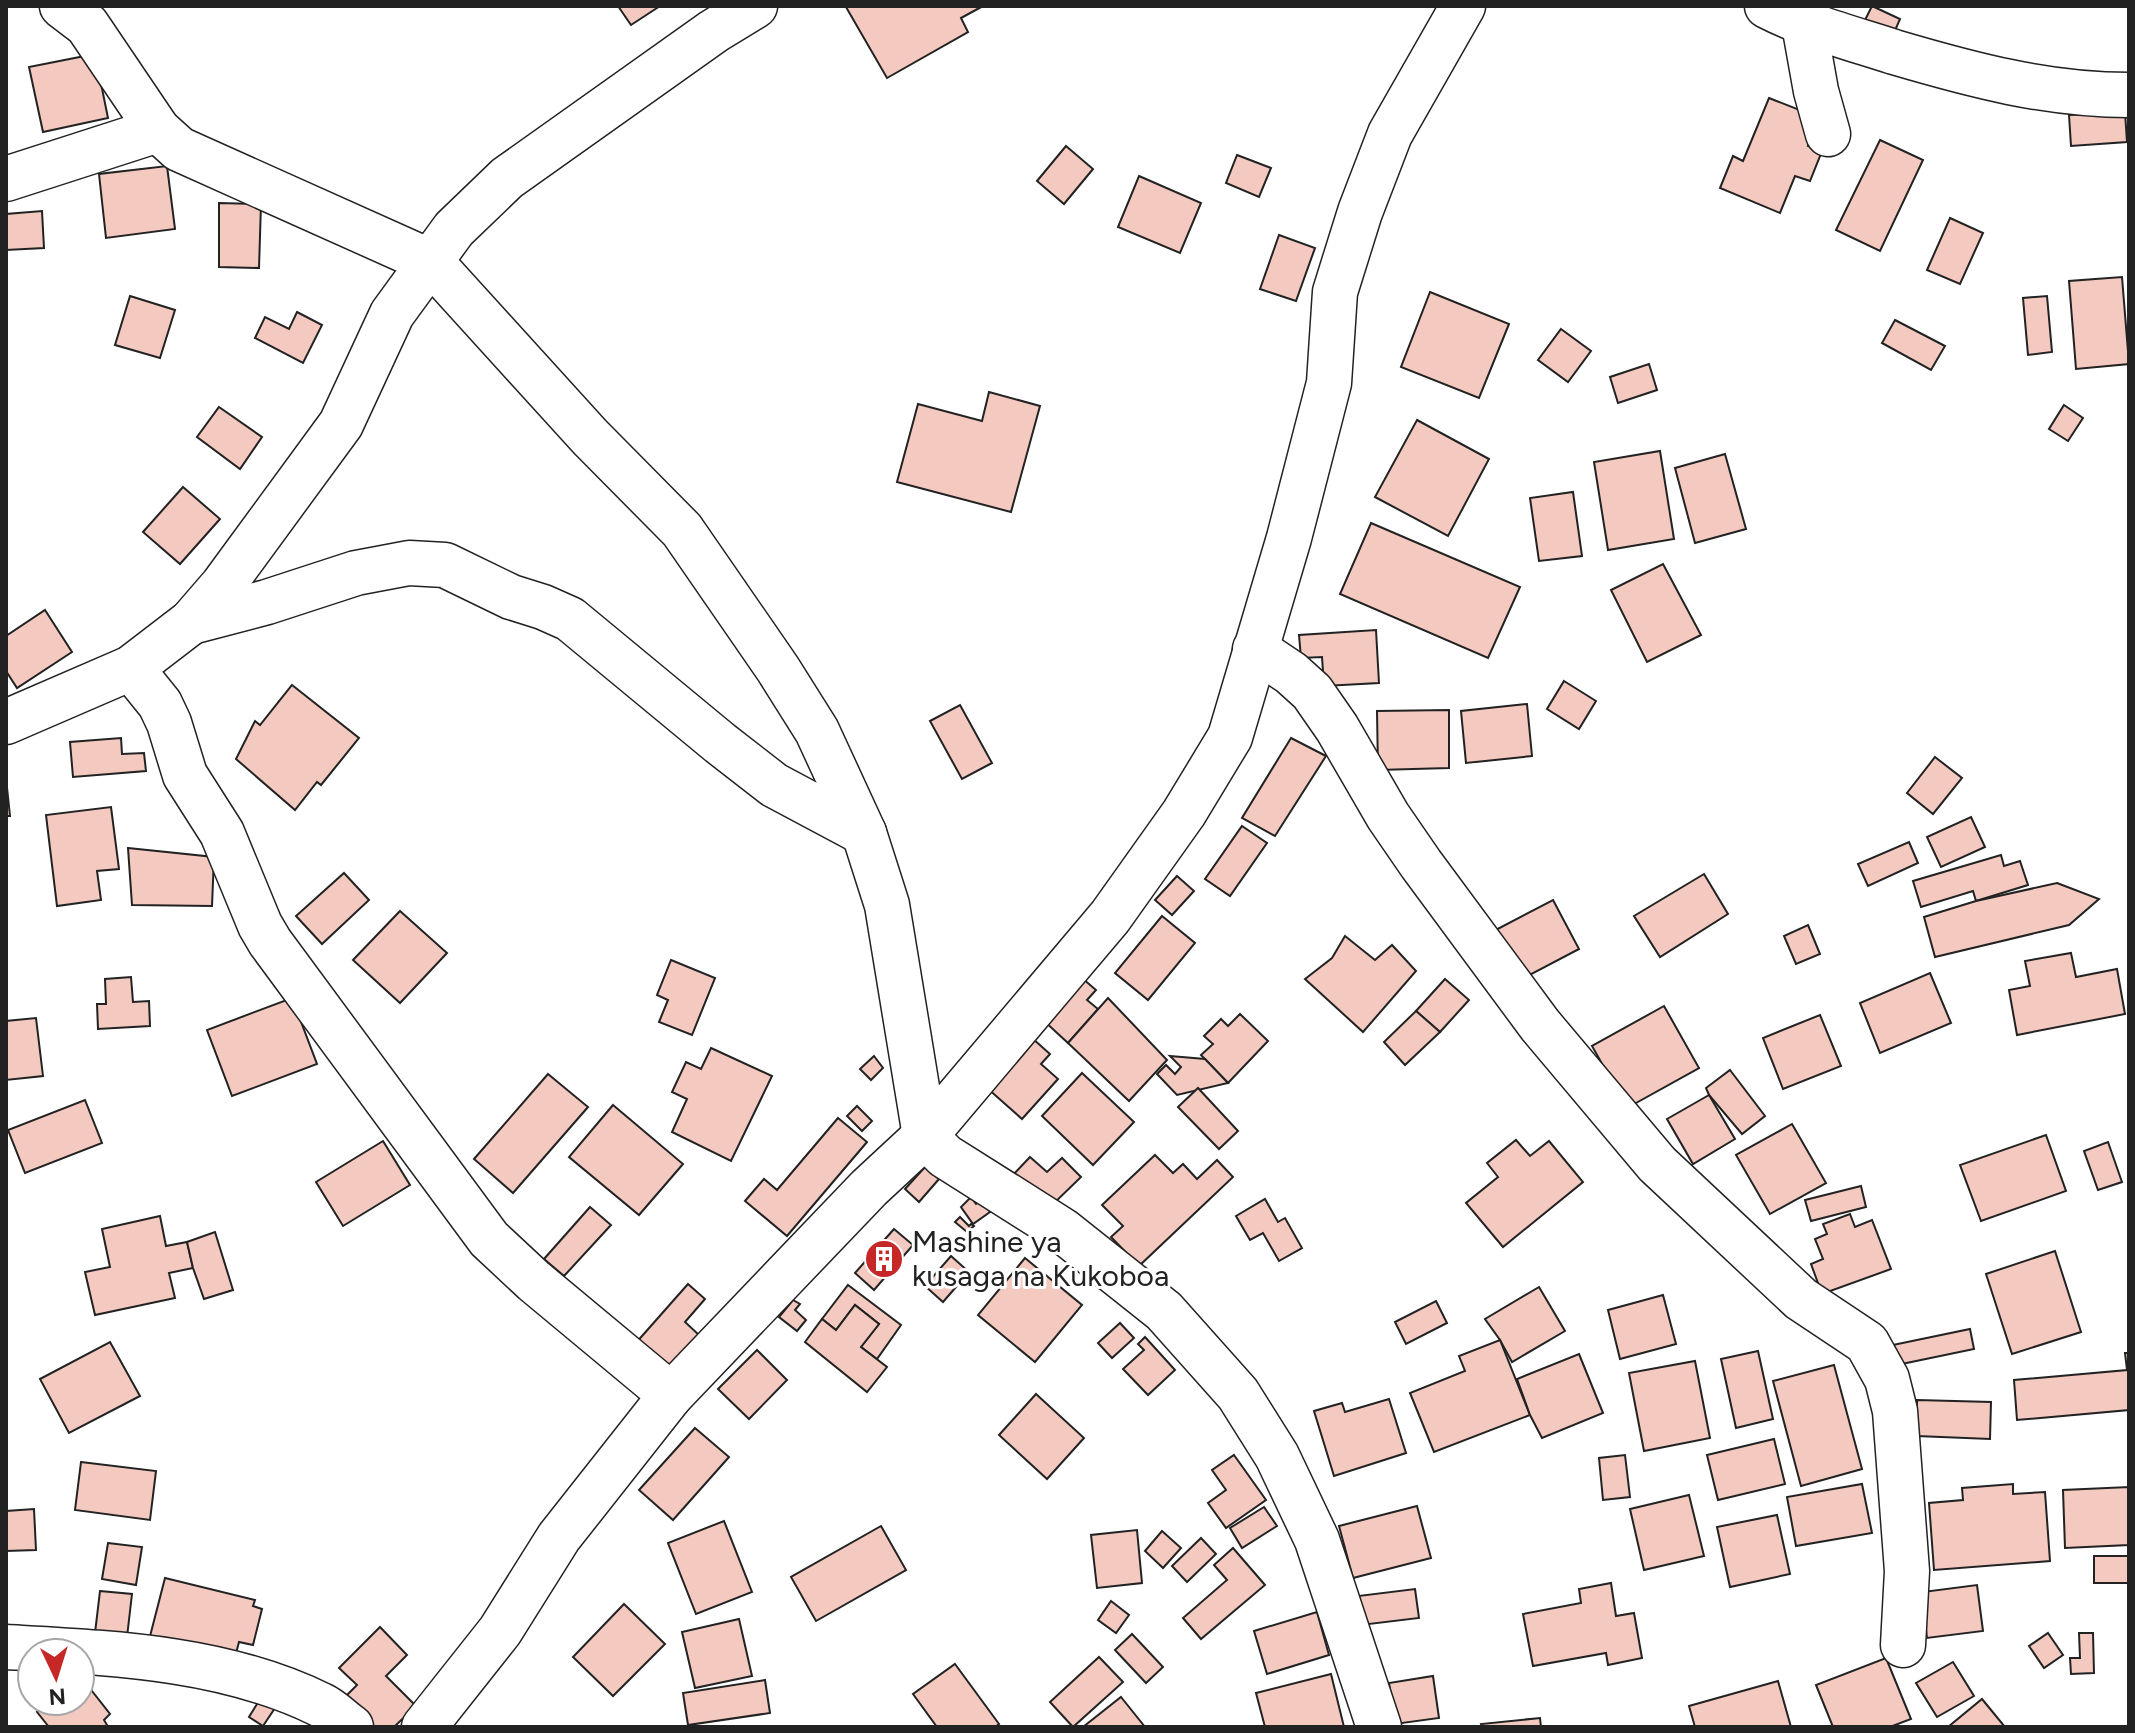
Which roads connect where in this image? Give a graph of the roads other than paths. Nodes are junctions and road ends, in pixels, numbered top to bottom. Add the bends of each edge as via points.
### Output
1 (62, 6) edge
2 (755, 6) edge
3 (1463, 6) edge
4 (1786, 15) edge
5 (2129, 95) edge
6 (158, 130) junction
7 (1828, 134) dead end
8 (6, 179) edge
9 (431, 262) junction
10 (191, 622) junction
11 (1255, 649) junction
12 (131, 668) junction
13 (6, 722) edge
14 (864, 833) junction
15 (925, 1136) junction
16 (671, 1395) junction
17 (1903, 1645) dead end
18 (6, 1647) edge
19 (351, 1727) edge
20 (424, 1727) edge
21 (1379, 1727) edge

1 - 6 street via 87,25
2 - 9 street via 507,178 454,229
3 - 11 street via 1390,134 1360,212 1335,292 1329,383
4 - 5 street via 1976,76 2055,92
4 - 7 street
6 - 8 street
6 - 9 street via 179,149
9 - 10 street via 392,314 341,424
9 - 14 street via 682,530 817,731
10 - 12 street
10 - 14 street via 356,573 409,563 445,565 570,619 774,785
11 - 15 street via 1230,737 1184,813 1110,917
11 - 17 street via 1312,692 1430,876 1540,1025 1657,1164 1801,1299 1867,1343 1887,1379 1895,1411 1907,1571
12 - 13 street
12 - 16 street via 165,713 185,775 222,833 270,942 489,1239
14 - 15 street via 887,905
15 - 16 street
15 - 21 street via 945,1156 1062,1230 1164,1311 1238,1394 1277,1456 1317,1540
16 - 20 street via 559,1537 500,1631
18 - 19 street via 162,1658 258,1680 323,1706

